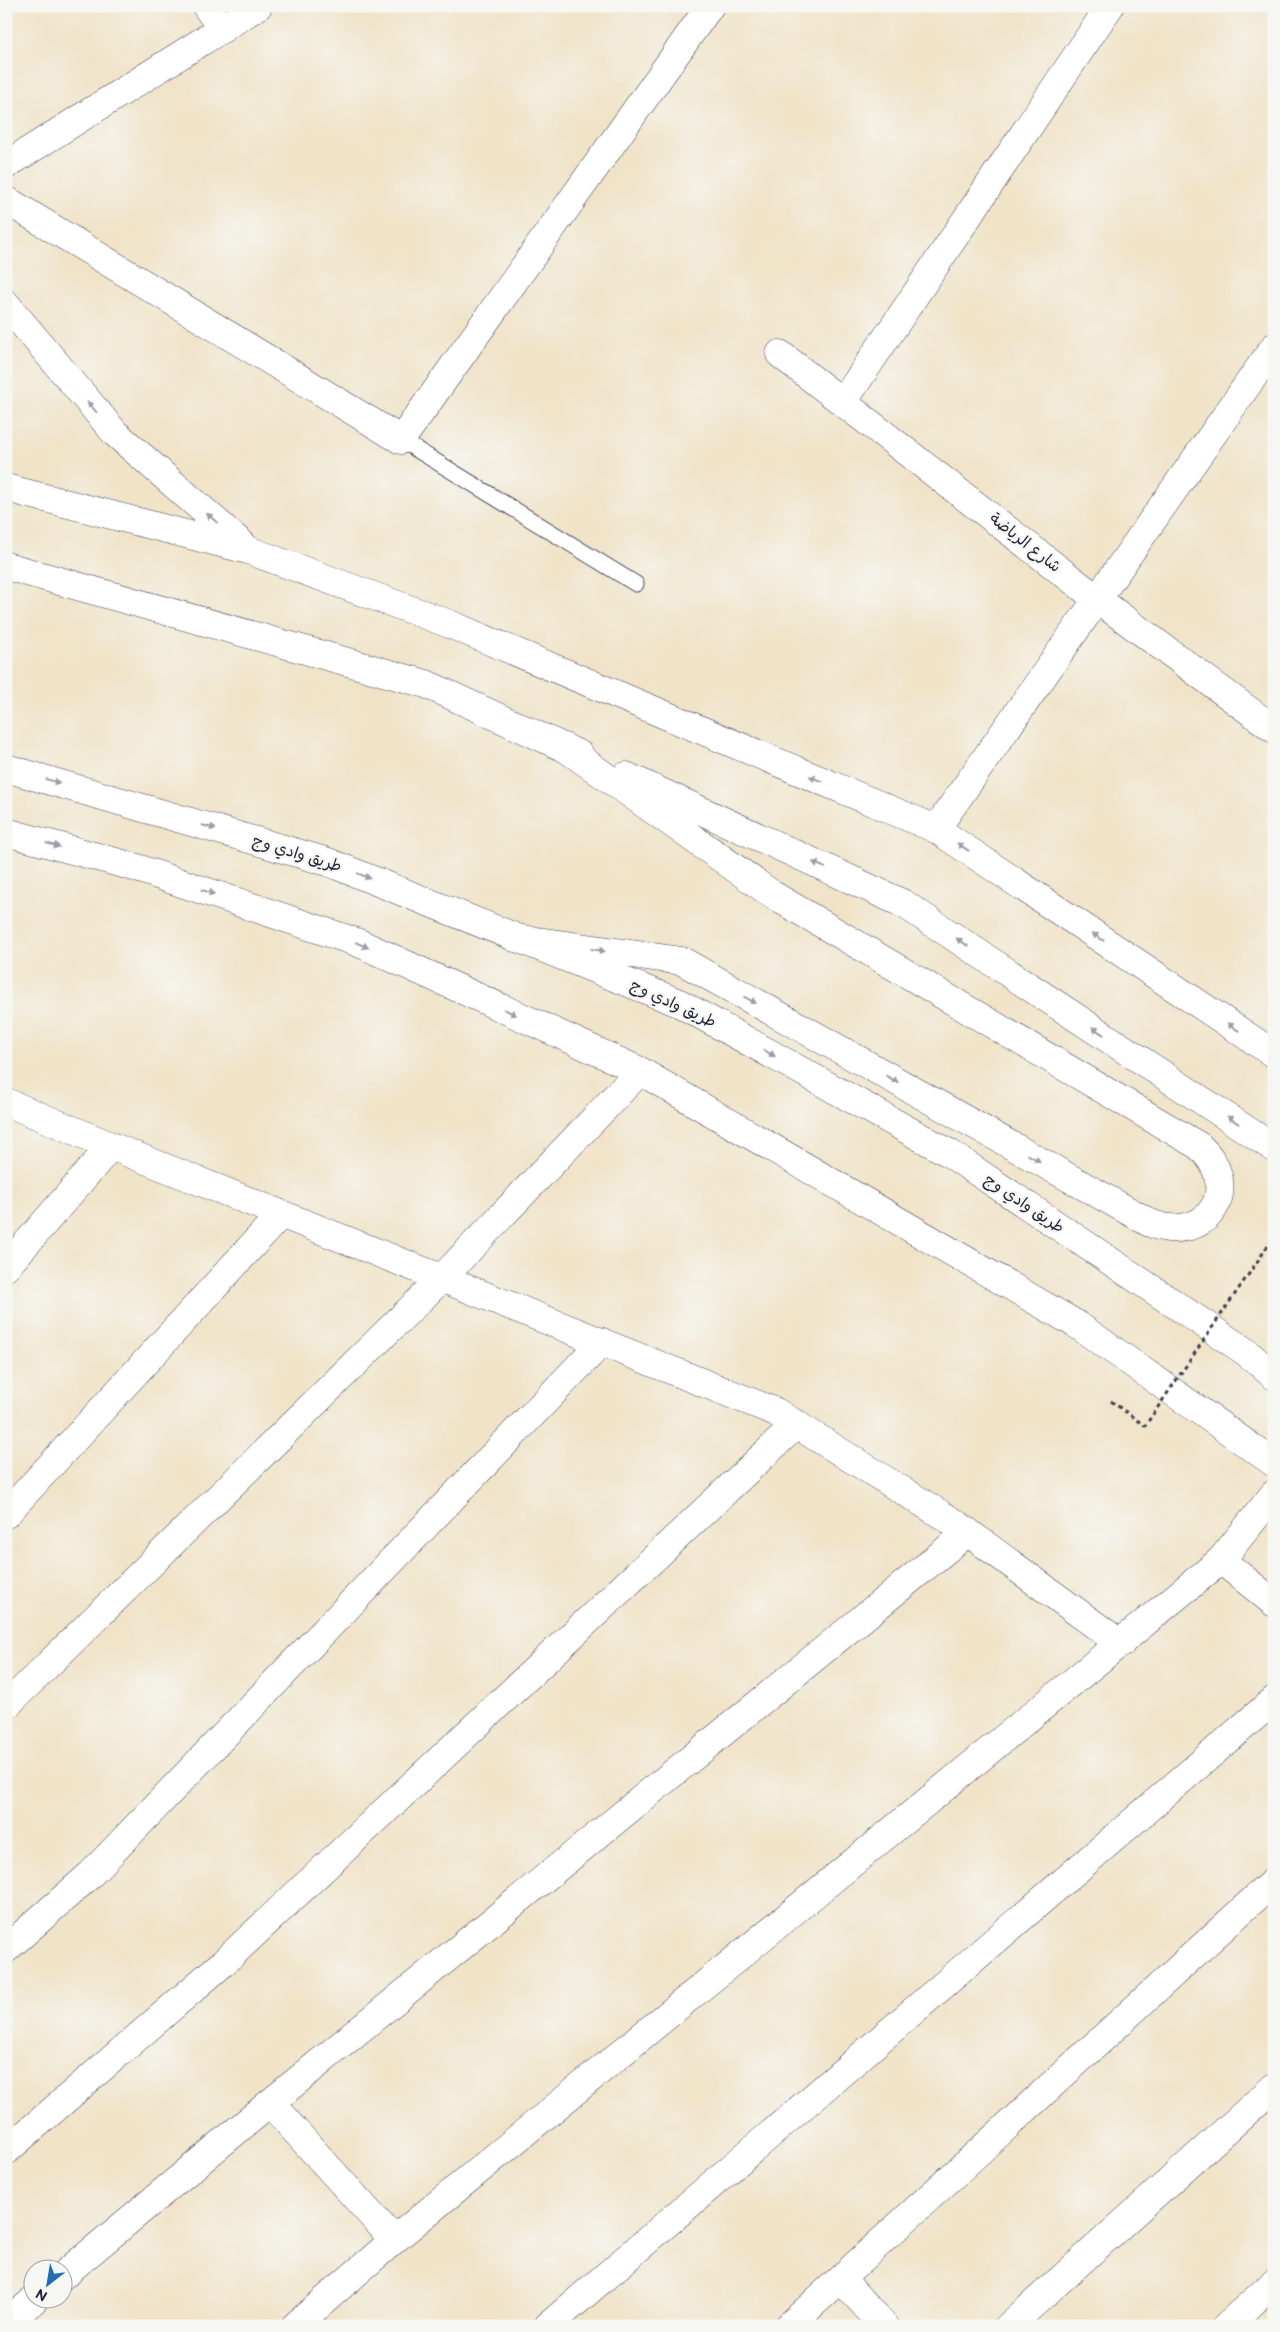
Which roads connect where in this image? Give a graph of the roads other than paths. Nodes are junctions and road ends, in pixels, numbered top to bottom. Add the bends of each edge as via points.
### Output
1 (206, 6) edge
2 (258, 6) edge
3 (1110, 6) edge
4 (708, 7) edge
5 (222, 29) junction
6 (6, 165) edge
7 (6, 200) edge
8 (6, 304) edge
9 (1274, 347) edge
10 (780, 354) dead end
11 (843, 402) junction
12 (401, 440) junction
13 (6, 488) edge
14 (248, 550) junction
15 (6, 566) edge
16 (636, 584) dead end
17 (1097, 598) junction
18 (1274, 729) edge
19 (564, 747) junction
20 (6, 768) edge
21 (936, 829) junction
22 (6, 832) edge
23 (515, 938) junction
24 (1274, 1054) edge
25 (640, 1071) junction
26 (8, 1104) edge
27 (111, 1146) junction
28 (1274, 1148) edge
29 (280, 1214) junction
30 (6, 1267) edge
31 (442, 1278) junction
32 (602, 1342) junction
33 (1274, 1376) edge
34 (797, 1424) junction
35 (1274, 1463) edge
36 (1274, 1494) edge
37 (6, 1514) edge
38 (968, 1532) junction
39 (1221, 1560) junction
40 (1274, 1604) edge
41 (1121, 1644) junction
42 (1274, 1700) edge
43 (6, 1706) edge
44 (1274, 1881) edge
45 (6, 1949) edge
46 (1274, 2087) edge
47 (270, 2103) junction
48 (6, 2151) edge
49 (394, 2240) junction
50 (72, 2268) edge
51 (841, 2279) junction
52 (1274, 2283) edge
53 (24, 2310) edge
54 (10, 2323) edge
55 (295, 2326) edge
56 (548, 2326) edge
57 (789, 2326) edge
58 (884, 2326) edge
59 (1009, 2326) edge
60 (1226, 2326) edge

1 - 5 street
2 - 5 street
3 - 11 street
4 - 12 street
5 - 6 street
7 - 12 street
14 -> 8 street via 115,433
9 - 17 street
10 - 11 street, شارع الرياضة
11 - 17 street, شارع الرياضة
12 - 16 lane
13 - 14 street
21 -> 14 street via 447,623
15 - 19 street via 426,684
17 - 18 street, شارع الرياضة
17 - 21 street
23 -> 19 street via 682,962 1165,1229 1196,1224 1217,1202 1218,1171 1211,1157 1199,1146 773,895
28 -> 19 street via 904,904
20 -> 23 street, طريق وادي وج via 328,862
24 -> 21 street
22 -> 25 street via 134,868 359,943
23 -> 33 street, طريق وادي وج via 679,1003 949,1153 1246,1352
25 - 31 street
25 - 35 street via 1076,1324
26 - 27 street
27 - 29 street
27 - 30 street
29 - 31 street
29 - 37 street
31 - 32 street
31 - 43 street
32 - 34 street via 776,1412
32 - 45 street via 90,1875
34 - 38 street
34 - 48 street via 223,1963
36 - 39 street
38 - 41 street
38 - 47 street
39 - 40 street
39 - 41 street
41 - 49 street
42 - 56 street
44 - 51 street
46 - 59 street
47 - 49 street
47 - 50 street
49 - 55 street
51 - 57 street
51 - 58 street
52 - 60 street
53 - 54 street

